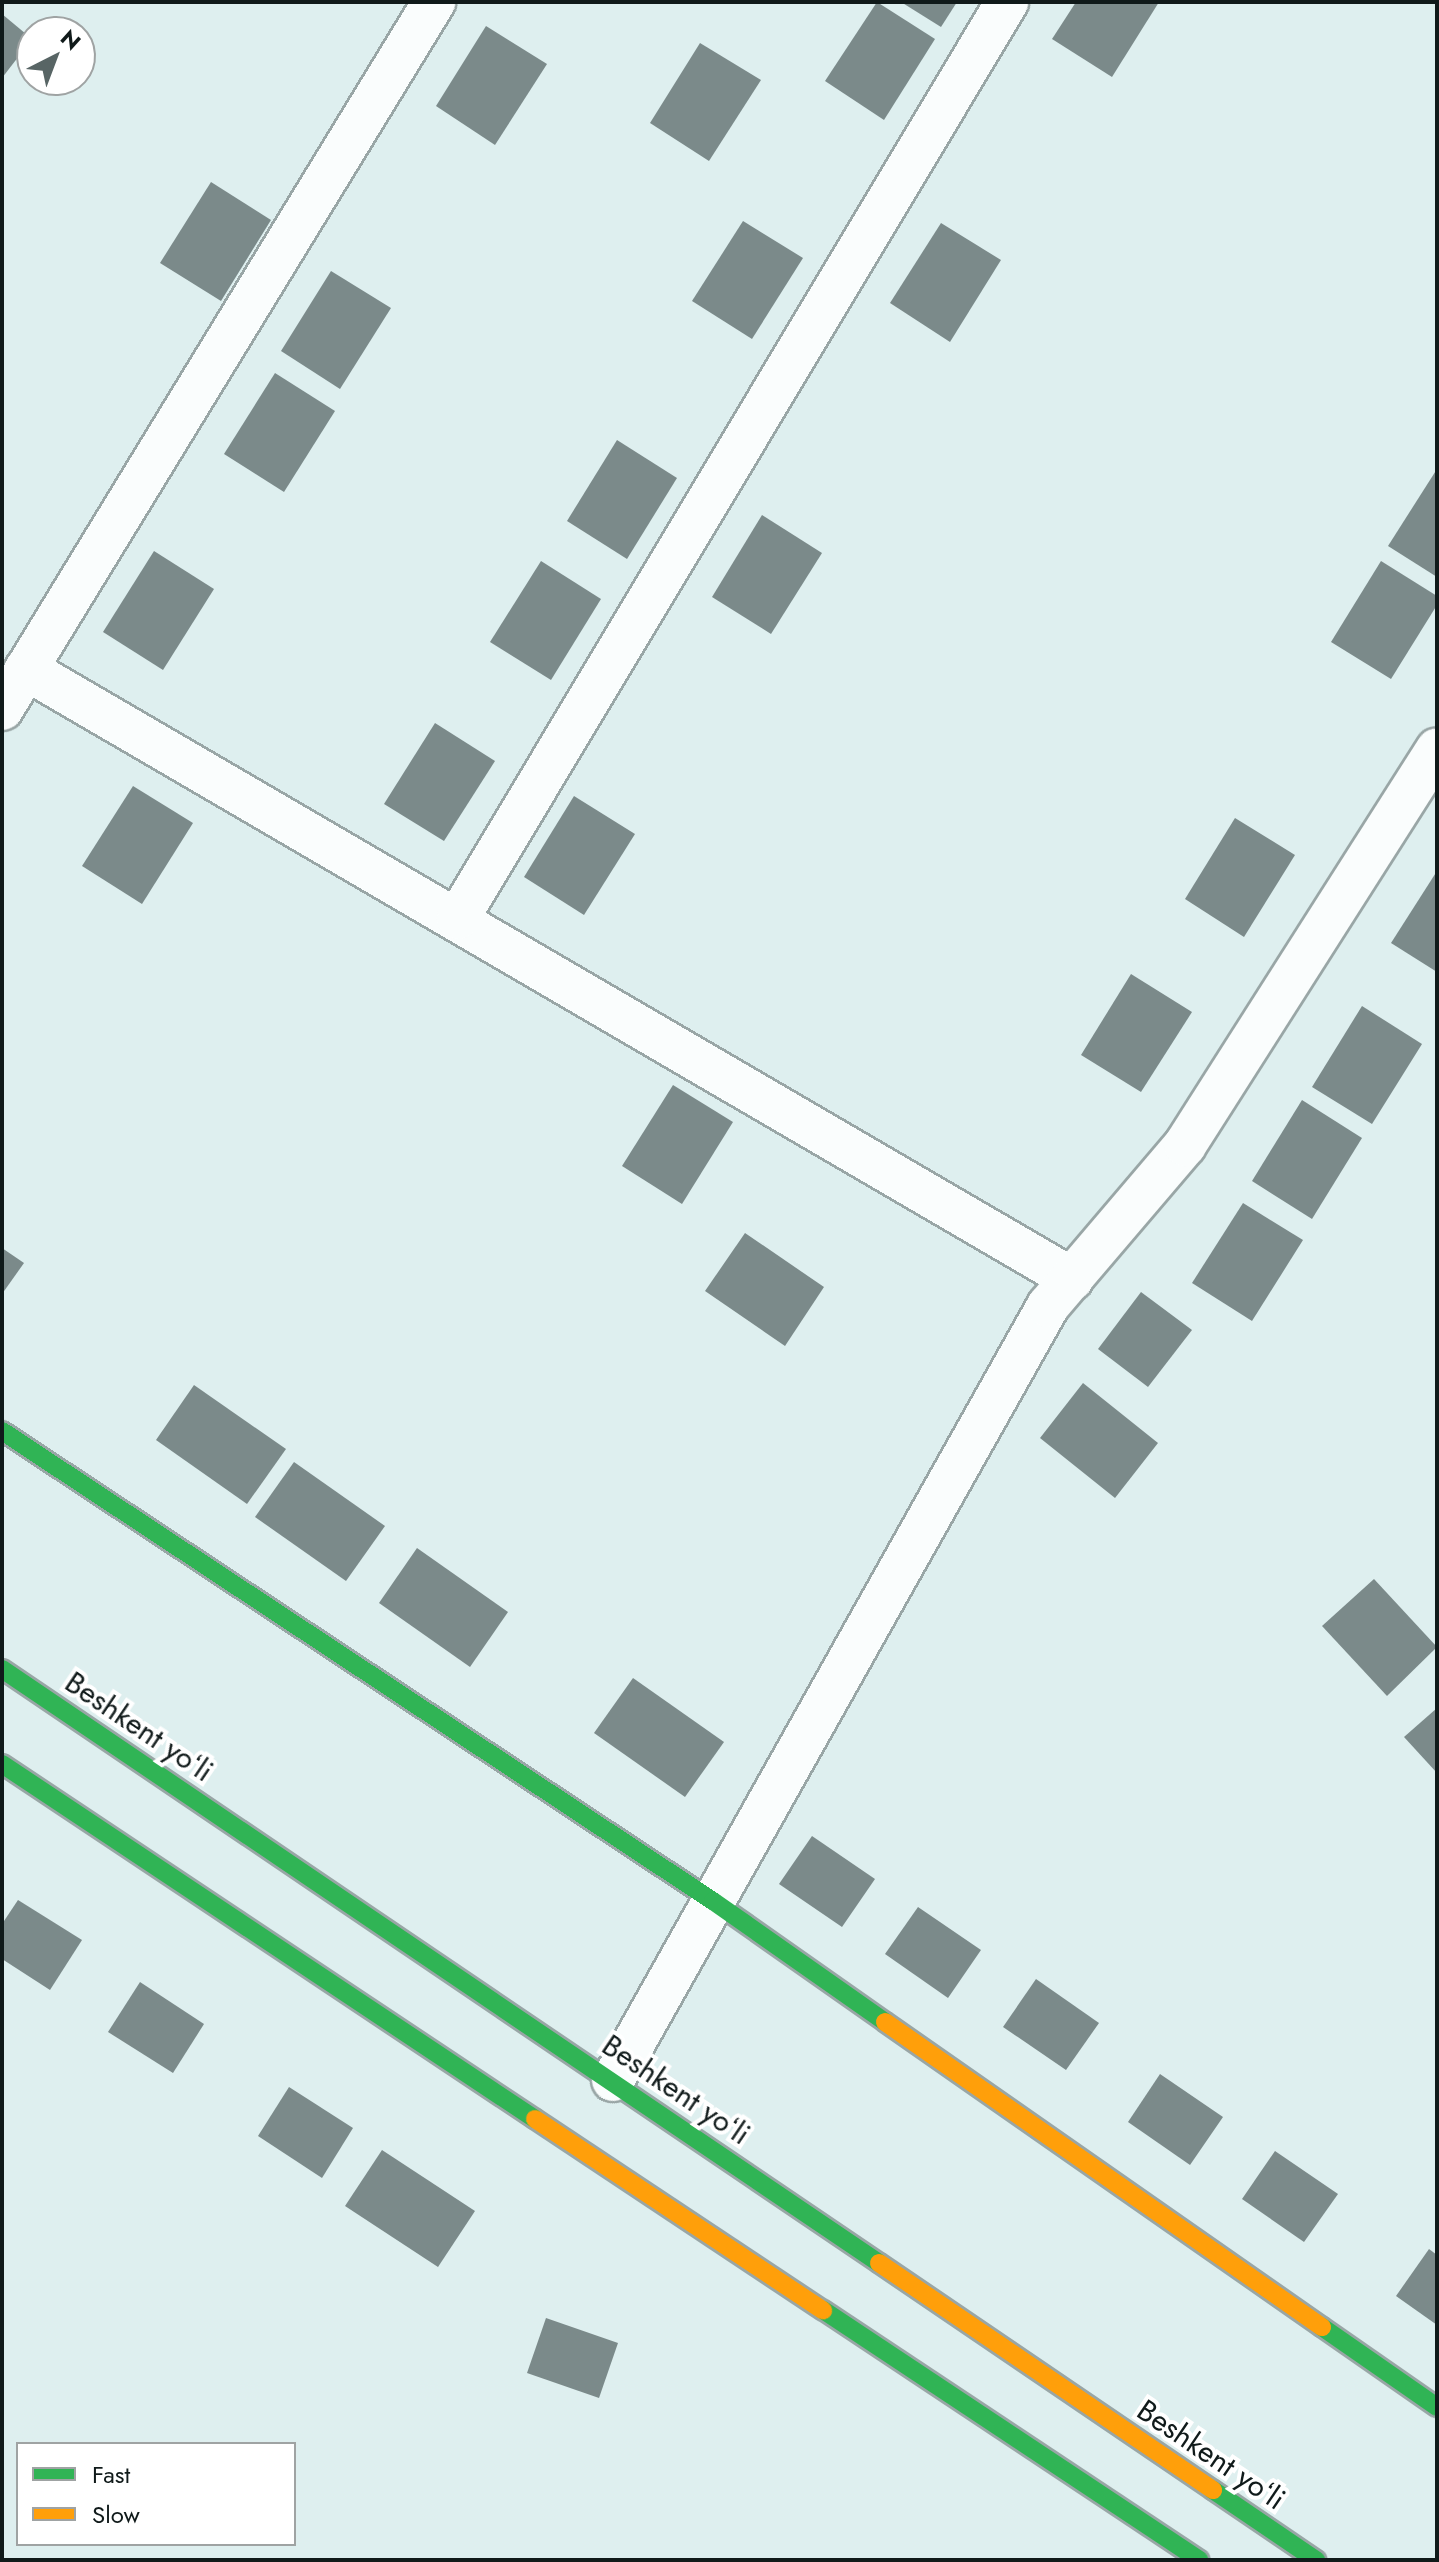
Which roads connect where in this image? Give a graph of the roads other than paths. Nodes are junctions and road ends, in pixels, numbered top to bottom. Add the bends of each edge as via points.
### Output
1 (434, 2) edge
2 (1007, 2) edge
3 (26, 669) junction
4 (2, 709) edge
5 (1437, 749) edge
6 (458, 918) junction
7 (1072, 1279) junction
8 (2, 1431) edge
9 (2, 1669) edge
10 (2, 1764) edge
11 (713, 1901) junction
12 (613, 2080) junction
13 (1437, 2407) edge
14 (1199, 2560) edge
15 (1316, 2560) edge

1 - 3 street
2 - 6 street
3 - 4 street
3 - 6 street
5 - 7 street via 1185,1145
6 - 7 street
7 - 11 street via 1048,1306
8 - 11 main road
9 - 12 main road, Beshkent yoʻli
10 - 14 main road
11 - 12 street
11 - 13 main road
12 - 15 main road, Beshkent yoʻli

